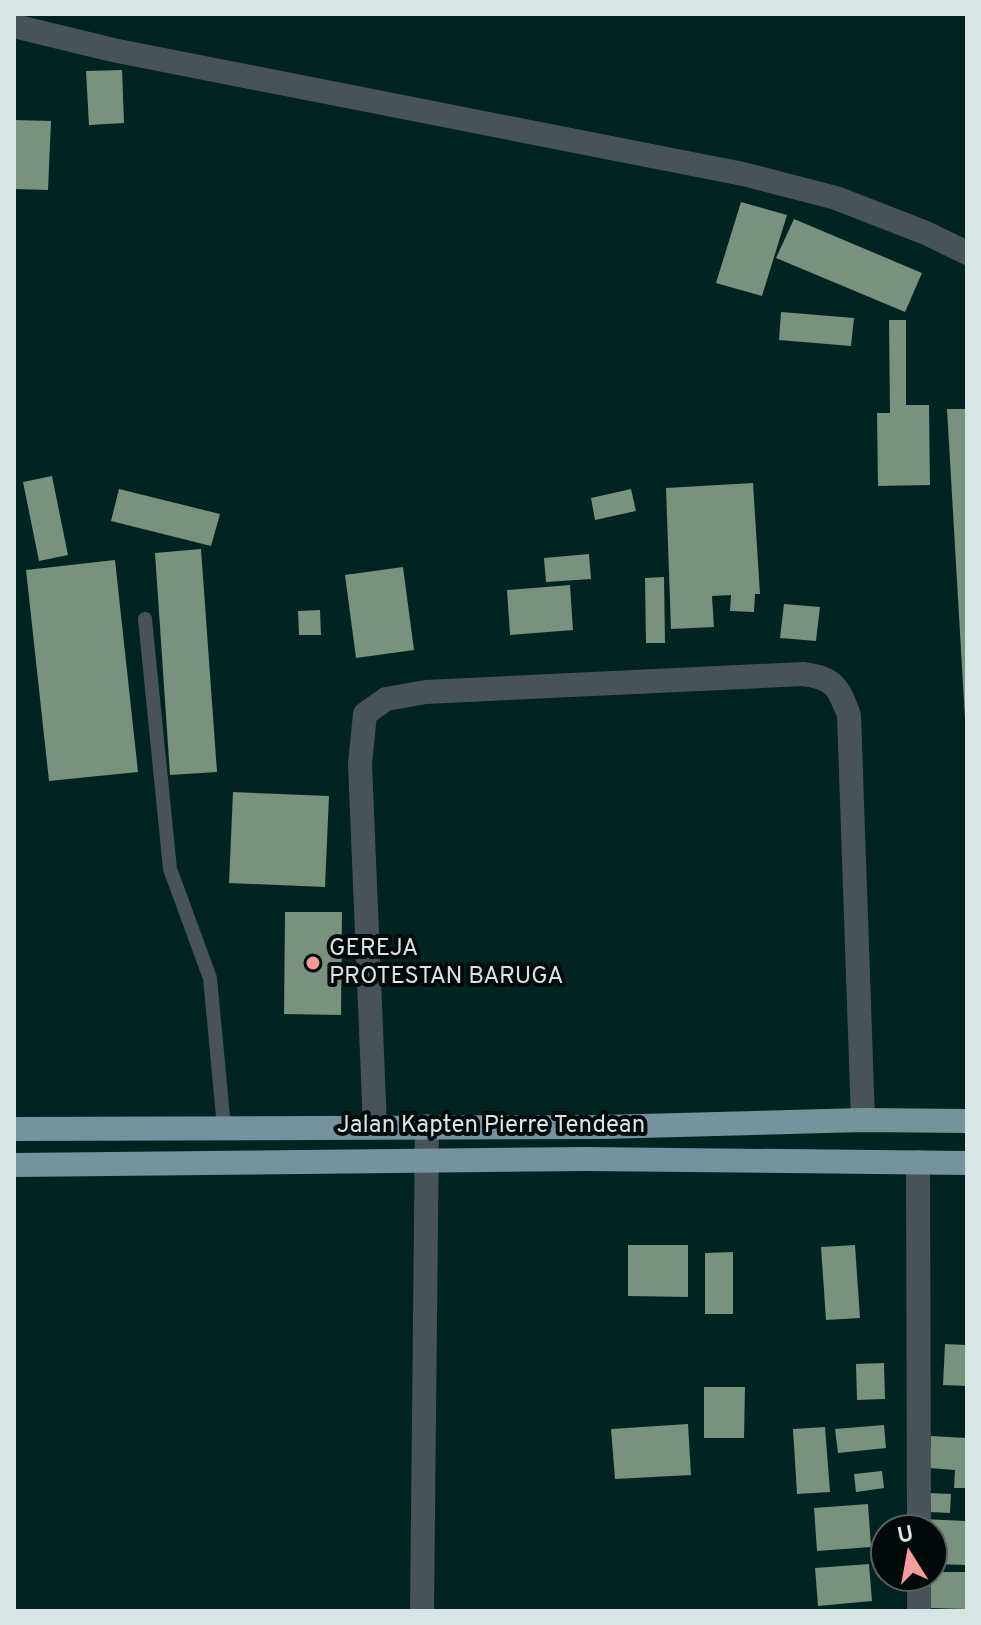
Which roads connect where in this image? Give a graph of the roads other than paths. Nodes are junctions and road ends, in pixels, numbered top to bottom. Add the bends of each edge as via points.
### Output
1 (14, 26) edge
2 (967, 253) edge
3 (145, 619) dead end
4 (863, 1120) junction
5 (967, 1121) edge
6 (375, 1126) junction
7 (427, 1126) junction
8 (224, 1127) junction
9 (14, 1129) edge
10 (428, 1160) junction
11 (918, 1162) junction
12 (967, 1163) edge
13 (14, 1165) edge
14 (919, 1513) edge
15 (422, 1611) edge

1 - 2 street via 743,174 836,198
3 - 8 lane via 170,869 210,978
4 - 5 highway, Jalan Kapten Pierre Tendean
4 - 6 street via 849,715 840,690 830,680 803,674 426,692 386,699 365,714 360,764
4 - 7 highway, Jalan Kapten Pierre Tendean
6 - 7 highway, Jalan Kapten Pierre Tendean
6 - 8 highway, Jalan Kapten Pierre Tendean
7 - 10 street
8 - 9 highway, Jalan Kapten Pierre Tendean
10 - 11 highway, Jalan Kapten Pierre Tendean
10 - 13 highway, Jalan Kapten Pierre Tendean
10 - 15 street
11 - 12 highway, Jalan Kapten Pierre Tendean
11 - 14 street

